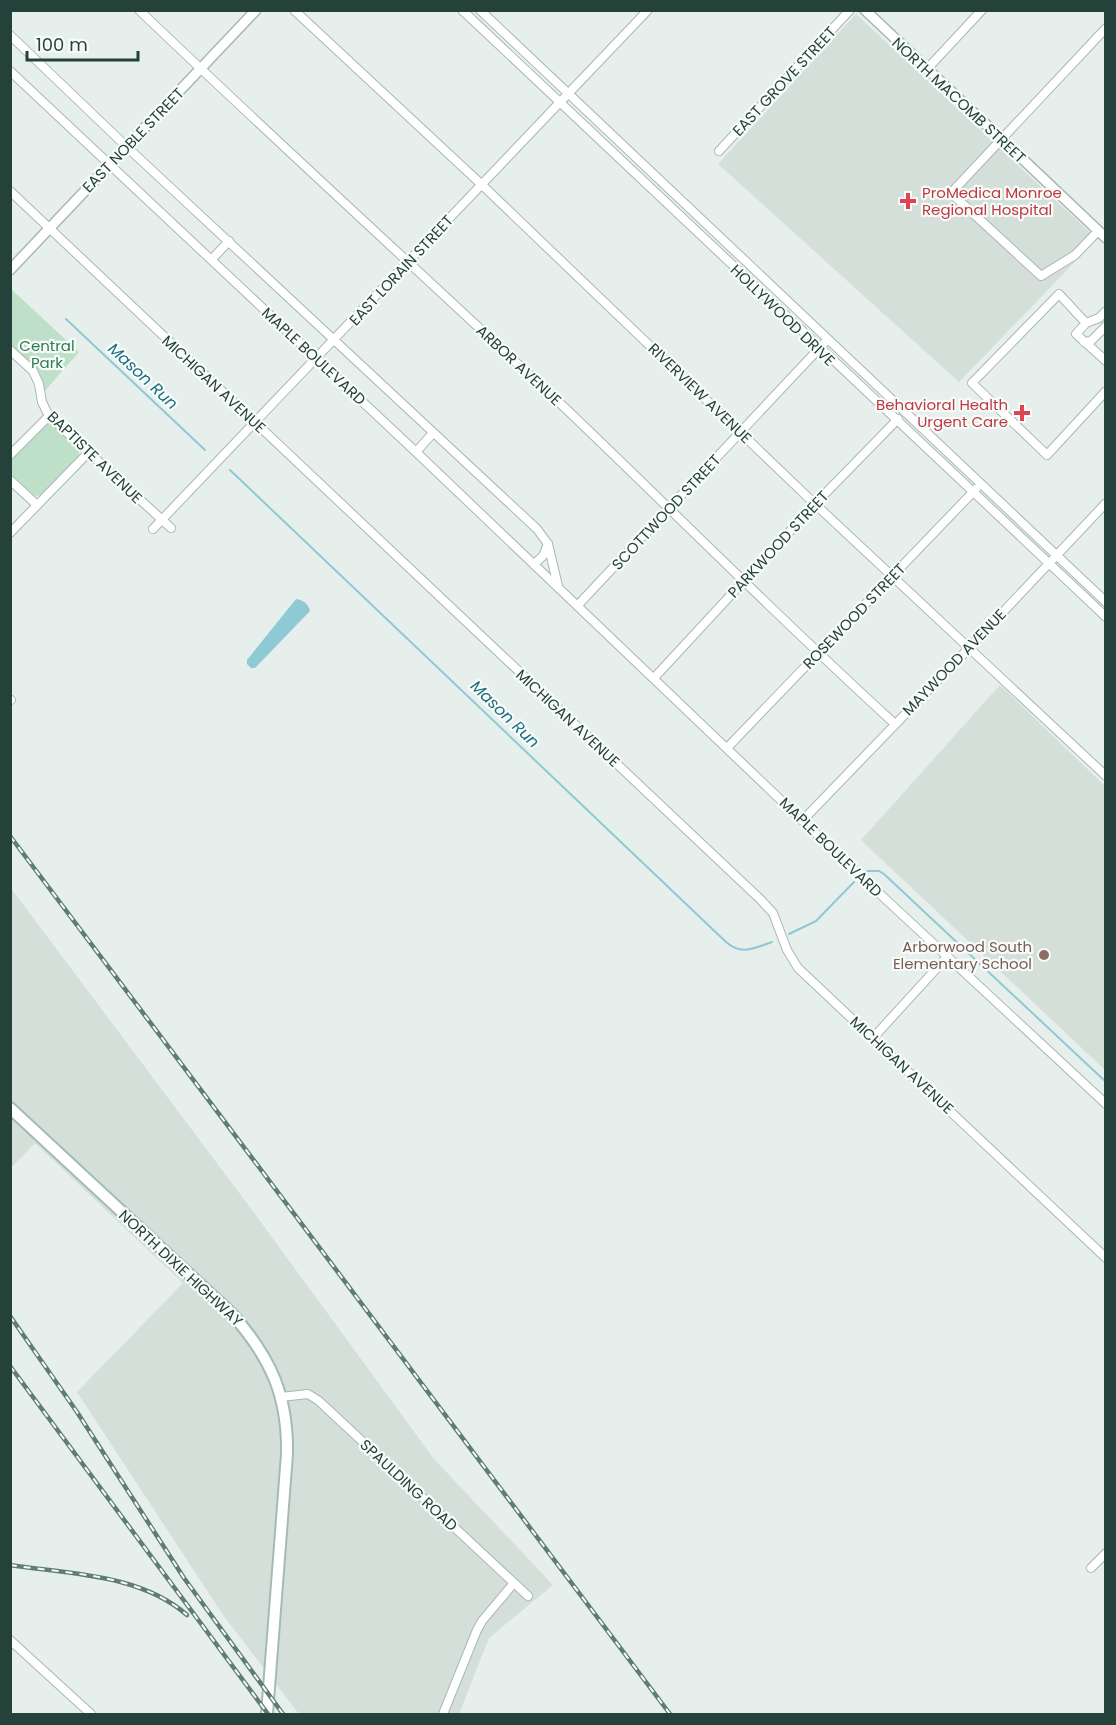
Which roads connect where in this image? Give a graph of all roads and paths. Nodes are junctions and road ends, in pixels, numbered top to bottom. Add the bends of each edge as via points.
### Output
1 (139, 10) edge
2 (256, 10) edge
3 (294, 10) edge
4 (462, 10) edge
5 (480, 10) edge
6 (648, 10) edge
7 (850, 10) edge
8 (865, 10) edge
9 (982, 10) edge
10 (1106, 28) edge
11 (11, 37) edge
12 (201, 69) junction
13 (927, 69) junction
14 (10, 71) edge
15 (568, 94) junction
16 (560, 102) junction
17 (1001, 139) junction
18 (128, 148) junction
19 (719, 152) dead end
20 (110, 166) junction
21 (481, 184) junction
22 (10, 191) edge
23 (49, 228) junction
24 (1102, 235) edge
25 (229, 241) junction
26 (212, 259) junction
27 (410, 262) junction
28 (10, 270) edge
29 (1106, 311) edge
30 (1086, 323) junction
31 (1106, 326) edge
32 (335, 339) junction
33 (827, 340) junction
34 (1084, 342) junction
35 (818, 348) junction
36 (10, 350) edge
37 (316, 360) junction
38 (1106, 361) edge
39 (1106, 392) edge
40 (905, 413) junction
41 (49, 416) junction
42 (896, 421) junction
43 (254, 422) junction
44 (741, 432) junction
45 (433, 433) junction
46 (89, 452) junction
47 (416, 452) junction
48 (10, 455) edge
49 (10, 480) edge
50 (980, 484) junction
51 (973, 492) junction
52 (1106, 503) edge
53 (815, 504) junction
54 (37, 505) junction
55 (670, 508) junction
56 (161, 519) junction
57 (171, 528) dead end
58 (153, 529) dead end
59 (10, 533) edge
60 (548, 544) junction
61 (1056, 556) junction
62 (534, 564) junction
63 (1048, 564) junction
64 (893, 576) junction
65 (744, 581) junction
66 (559, 588) junction
67 (1106, 602) edge
68 (578, 605) junction
69 (1106, 617) edge
70 (970, 647) junction
71 (817, 653) junction
72 (654, 678) junction
73 (895, 723) junction
74 (727, 748) junction
75 (1106, 776) edge
76 (803, 820) junction
77 (947, 957) junction
78 (873, 1038) junction
79 (1106, 1104) edge
80 (10, 1108) edge
81 (1106, 1258) edge
82 (281, 1396) junction
83 (1106, 1553) edge
84 (1091, 1568) dead end
85 (514, 1583) junction
86 (528, 1596) dead end
87 (10, 1640) edge
88 (91, 1714) edge
89 (267, 1714) edge
90 (442, 1714) edge

1 - 12 street, ARBOR AVENUE
2 - 12 street, EAST NOBLE STREET
3 - 21 street, RIVERVIEW AVENUE
4 - 16 street, HOLLYWOOD DRIVE
5 - 15 street, HOLLYWOOD DRIVE
6 - 15 street, EAST LORAIN STREET
7 - 19 street, EAST GROVE STREET
8 - 13 street, NORTH MACOMB STREET
9 - 13 street
10 - 17 street
11 - 18 street, MAPLE BOULEVARD
12 - 18 street, EAST NOBLE STREET
12 - 27 street, ARBOR AVENUE
13 - 17 street, NORTH MACOMB STREET
14 - 20 street, MAPLE BOULEVARD
15 - 16 street, EAST LORAIN STREET
15 - 33 street, HOLLYWOOD DRIVE
16 - 21 street, EAST LORAIN STREET
16 - 35 street, HOLLYWOOD DRIVE
17 - 24 street, NORTH MACOMB STREET
17 - 24 street via 951,193 1041,276
18 - 20 street, EAST NOBLE STREET
18 - 25 street, MAPLE BOULEVARD
20 - 23 street, EAST NOBLE STREET
20 - 26 street, MAPLE BOULEVARD
21 - 27 street, EAST LORAIN STREET
21 - 44 street, RIVERVIEW AVENUE
22 - 23 street, MICHIGAN AVENUE
23 - 28 street, EAST NOBLE STREET
23 - 43 street, MICHIGAN AVENUE
25 - 26 street
25 - 32 street, MAPLE BOULEVARD
26 - 37 street, MAPLE BOULEVARD
27 - 32 street, EAST LORAIN STREET
27 - 55 street, ARBOR AVENUE
29 - 30 street
30 - 34 street via 1076,334
30 - 39 street via 1059,294 972,383 1047,455
31 - 34 street via 1091,341
32 - 37 street, EAST LORAIN STREET
32 - 45 street, MAPLE BOULEVARD
33 - 35 street, SCOTTWOOD STREET
33 - 40 street, HOLLYWOOD DRIVE
34 - 38 street
35 - 42 street, HOLLYWOOD DRIVE
35 - 44 street, SCOTTWOOD STREET
36 - 41 street, BAPTISTE AVENUE via 33,371
37 - 43 street, EAST LORAIN STREET
37 - 47 street, MAPLE BOULEVARD
40 - 42 street, PARKWOOD STREET
40 - 50 street, HOLLYWOOD DRIVE
41 - 46 street, BAPTISTE AVENUE
41 - 48 street
42 - 51 street, HOLLYWOOD DRIVE
42 - 53 street, PARKWOOD STREET
43 - 56 street, EAST LORAIN STREET
43 - 78 street, MICHIGAN AVENUE via 760,900 773,913 798,968
44 - 53 street, RIVERVIEW AVENUE
44 - 55 street, SCOTTWOOD STREET
45 - 47 street
45 - 60 street, MAPLE BOULEVARD via 537,529
46 - 54 street
46 - 56 street, BAPTISTE AVENUE
47 - 62 street, MAPLE BOULEVARD
49 - 54 street
50 - 51 street, ROSEWOOD STREET
50 - 61 street, HOLLYWOOD DRIVE
51 - 63 street, HOLLYWOOD DRIVE
51 - 64 street, ROSEWOOD STREET
52 - 61 street, MAYWOOD AVENUE
53 - 64 street, RIVERVIEW AVENUE
53 - 65 street, PARKWOOD STREET
54 - 59 street
55 - 65 street, ARBOR AVENUE
55 - 68 street, SCOTTWOOD STREET
56 - 57 street, BAPTISTE AVENUE
56 - 58 street, EAST LORAIN STREET
60 - 62 street
60 - 66 street, MAPLE BOULEVARD
61 - 63 street, MAYWOOD AVENUE
61 - 67 street, HOLLYWOOD DRIVE
62 - 66 street, MAPLE BOULEVARD
63 - 69 street, HOLLYWOOD DRIVE
63 - 70 street, MAYWOOD AVENUE
64 - 70 street, RIVERVIEW AVENUE
64 - 71 street, ROSEWOOD STREET
65 - 71 street, ARBOR AVENUE
65 - 72 street, PARKWOOD STREET
66 - 68 street, MAPLE BOULEVARD
68 - 72 street, MAPLE BOULEVARD
70 - 73 street, MAYWOOD AVENUE
70 - 75 street, RIVERVIEW AVENUE
71 - 73 street, ARBOR AVENUE
71 - 74 street, ROSEWOOD STREET
72 - 74 street, MAPLE BOULEVARD
73 - 76 street, MAYWOOD AVENUE
74 - 76 street, MAPLE BOULEVARD
76 - 77 street, MAPLE BOULEVARD
77 - 78 street
77 - 79 street, MAPLE BOULEVARD
78 - 81 street, MICHIGAN AVENUE
80 - 82 main road, NORTH DIXIE HIGHWAY via 232,1314 263,1353
82 - 85 street, SPAULDING ROAD via 308,1394 319,1401
82 - 89 main road, NORTH DIXIE HIGHWAY via 287,1454
83 - 84 street
85 - 86 street, SPAULDING ROAD
85 - 90 street via 477,1630
87 - 88 street

